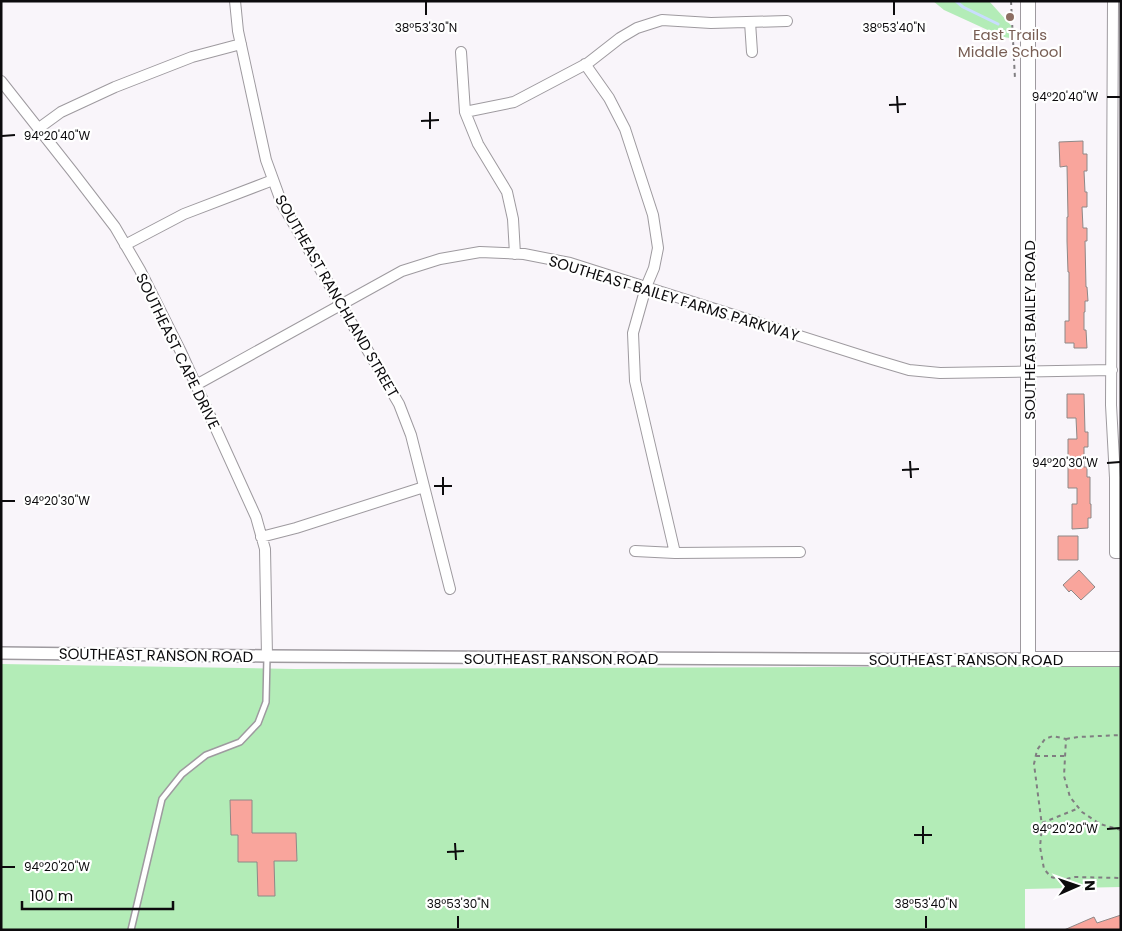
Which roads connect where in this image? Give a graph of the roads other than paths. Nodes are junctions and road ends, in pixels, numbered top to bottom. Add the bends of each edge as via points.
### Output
1 (235, 1) edge
2 (1028, 1) edge
3 (1113, 1) edge
4 (787, 21) dead end
5 (750, 22) junction
6 (241, 44) junction
7 (461, 52) dead end
8 (752, 52) dead end
9 (586, 64) junction
10 (1, 82) edge
11 (465, 112) junction
12 (39, 128) junction
13 (273, 180) junction
14 (125, 244) junction
15 (515, 254) junction
16 (646, 287) junction
17 (341, 305) junction
18 (1112, 370) junction
19 (1028, 372) junction
20 (196, 385) junction
21 (424, 487) junction
22 (261, 537) junction
23 (635, 551) dead end
24 (675, 552) junction
25 (800, 552) dead end
26 (1118, 553) edge
27 (450, 589) dead end
28 (1, 653) edge
29 (267, 656) junction
30 (1028, 659) junction
31 (1121, 659) edge
32 (131, 930) edge

1 - 6 street, SOUTHEAST RANCHLAND STREET
2 - 19 main road, SOUTHEAST BAILEY ROAD
3 - 18 street
4 - 5 street
5 - 8 street
5 - 9 street via 662,20 637,28
6 - 12 street via 192,57 115,87 61,112
6 - 13 street, SOUTHEAST RANCHLAND STREET
7 - 11 street
9 - 11 street via 514,102
9 - 16 street via 625,129 653,215 658,248
10 - 12 street, SOUTHEAST CAPE DRIVE
11 - 15 street via 478,144 507,192
12 - 14 street, SOUTHEAST CAPE DRIVE
13 - 14 street via 184,214
13 - 17 street, SOUTHEAST RANCHLAND STREET via 282,204
14 - 20 street, SOUTHEAST CAPE DRIVE
15 - 16 street, SOUTHEAST BAILEY FARMS PARKWAY via 570,263
15 - 17 street, SOUTHEAST BAILEY FARMS PARKWAY via 480,252 402,271
16 - 19 street, SOUTHEAST BAILEY FARMS PARKWAY via 909,370
16 - 24 street via 633,332 635,381
17 - 20 street, SOUTHEAST BAILEY FARMS PARKWAY
17 - 21 street, SOUTHEAST RANCHLAND STREET via 398,404 411,435
18 - 19 street, SOUTHEAST BAILEY FARMS PARKWAY
18 - 26 street
19 - 30 main road, SOUTHEAST BAILEY ROAD
20 - 22 street, SOUTHEAST CAPE DRIVE via 256,517
21 - 22 street
21 - 27 street, SOUTHEAST RANCHLAND STREET
22 - 29 street, SOUTHEAST CAPE DRIVE via 265,549
23 - 24 street
24 - 25 street
28 - 29 street, SOUTHEAST RANSON ROAD
29 - 30 street, SOUTHEAST RANSON ROAD
29 - 32 lane via 266,702 258,723 240,742 206,755 182,774 162,799
30 - 31 main road, SOUTHEAST RANSON ROAD

